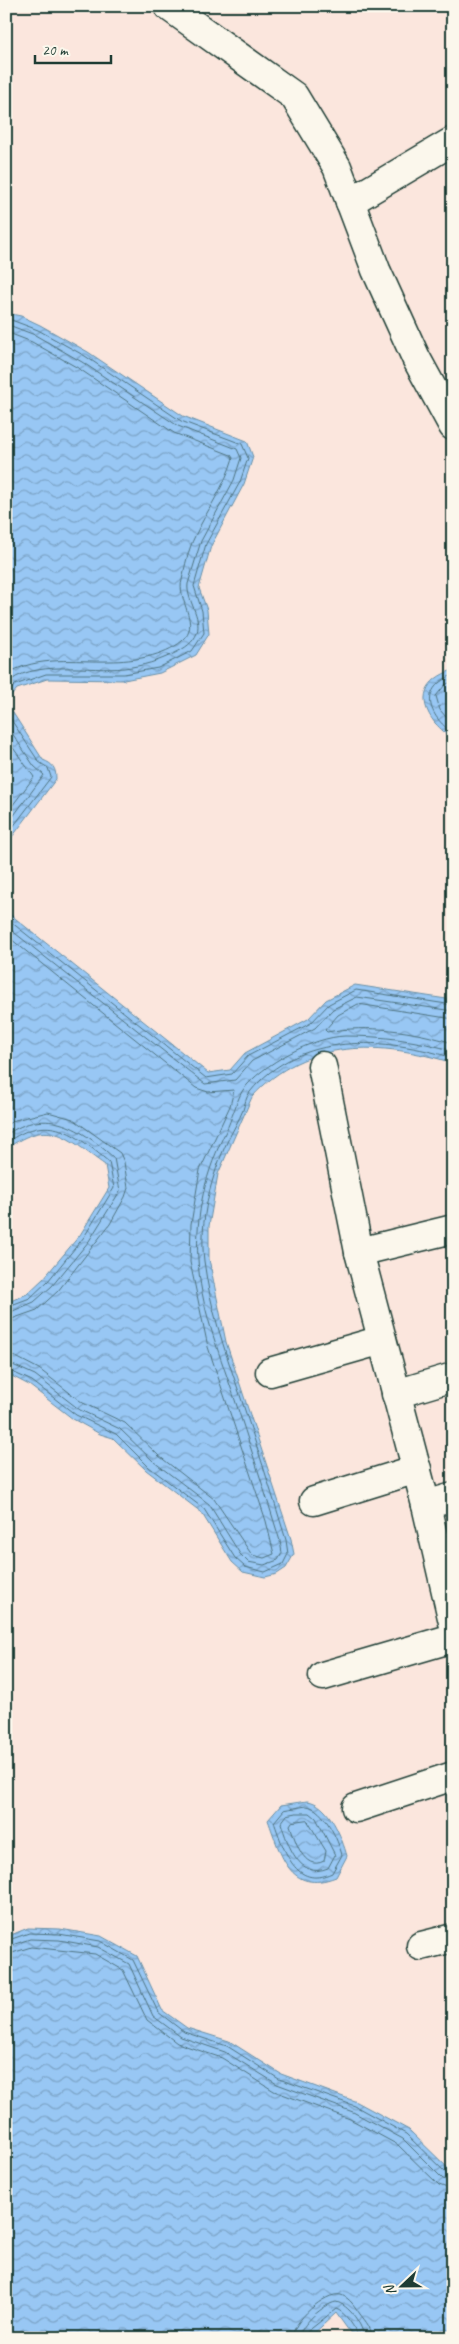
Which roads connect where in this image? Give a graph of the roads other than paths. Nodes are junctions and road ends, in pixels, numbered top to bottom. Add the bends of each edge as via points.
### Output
1 (168, 6) edge
2 (453, 141) edge
3 (350, 202) junction
4 (453, 426) edge
5 (322, 1066) dead end
6 (453, 1230) edge
7 (359, 1252) junction
8 (382, 1340) junction
9 (270, 1372) dead end
10 (453, 1376) edge
11 (396, 1394) junction
12 (417, 1469) junction
13 (453, 1497) edge
14 (314, 1501) dead end
15 (426, 1505) junction
16 (453, 1622) edge
17 (453, 1638) edge
18 (323, 1676) dead end
19 (453, 1776) edge
20 (356, 1808) dead end
21 (453, 1938) edge
22 (421, 1946) dead end

1 - 3 street via 294,96 337,167
2 - 3 street
3 - 4 street via 376,270 416,358
5 - 7 street
6 - 7 street
7 - 8 street
8 - 9 street
8 - 11 street
10 - 11 street
11 - 12 street
12 - 14 street
12 - 15 street
13 - 15 street
15 - 16 street
17 - 18 street
19 - 20 street
21 - 22 street

